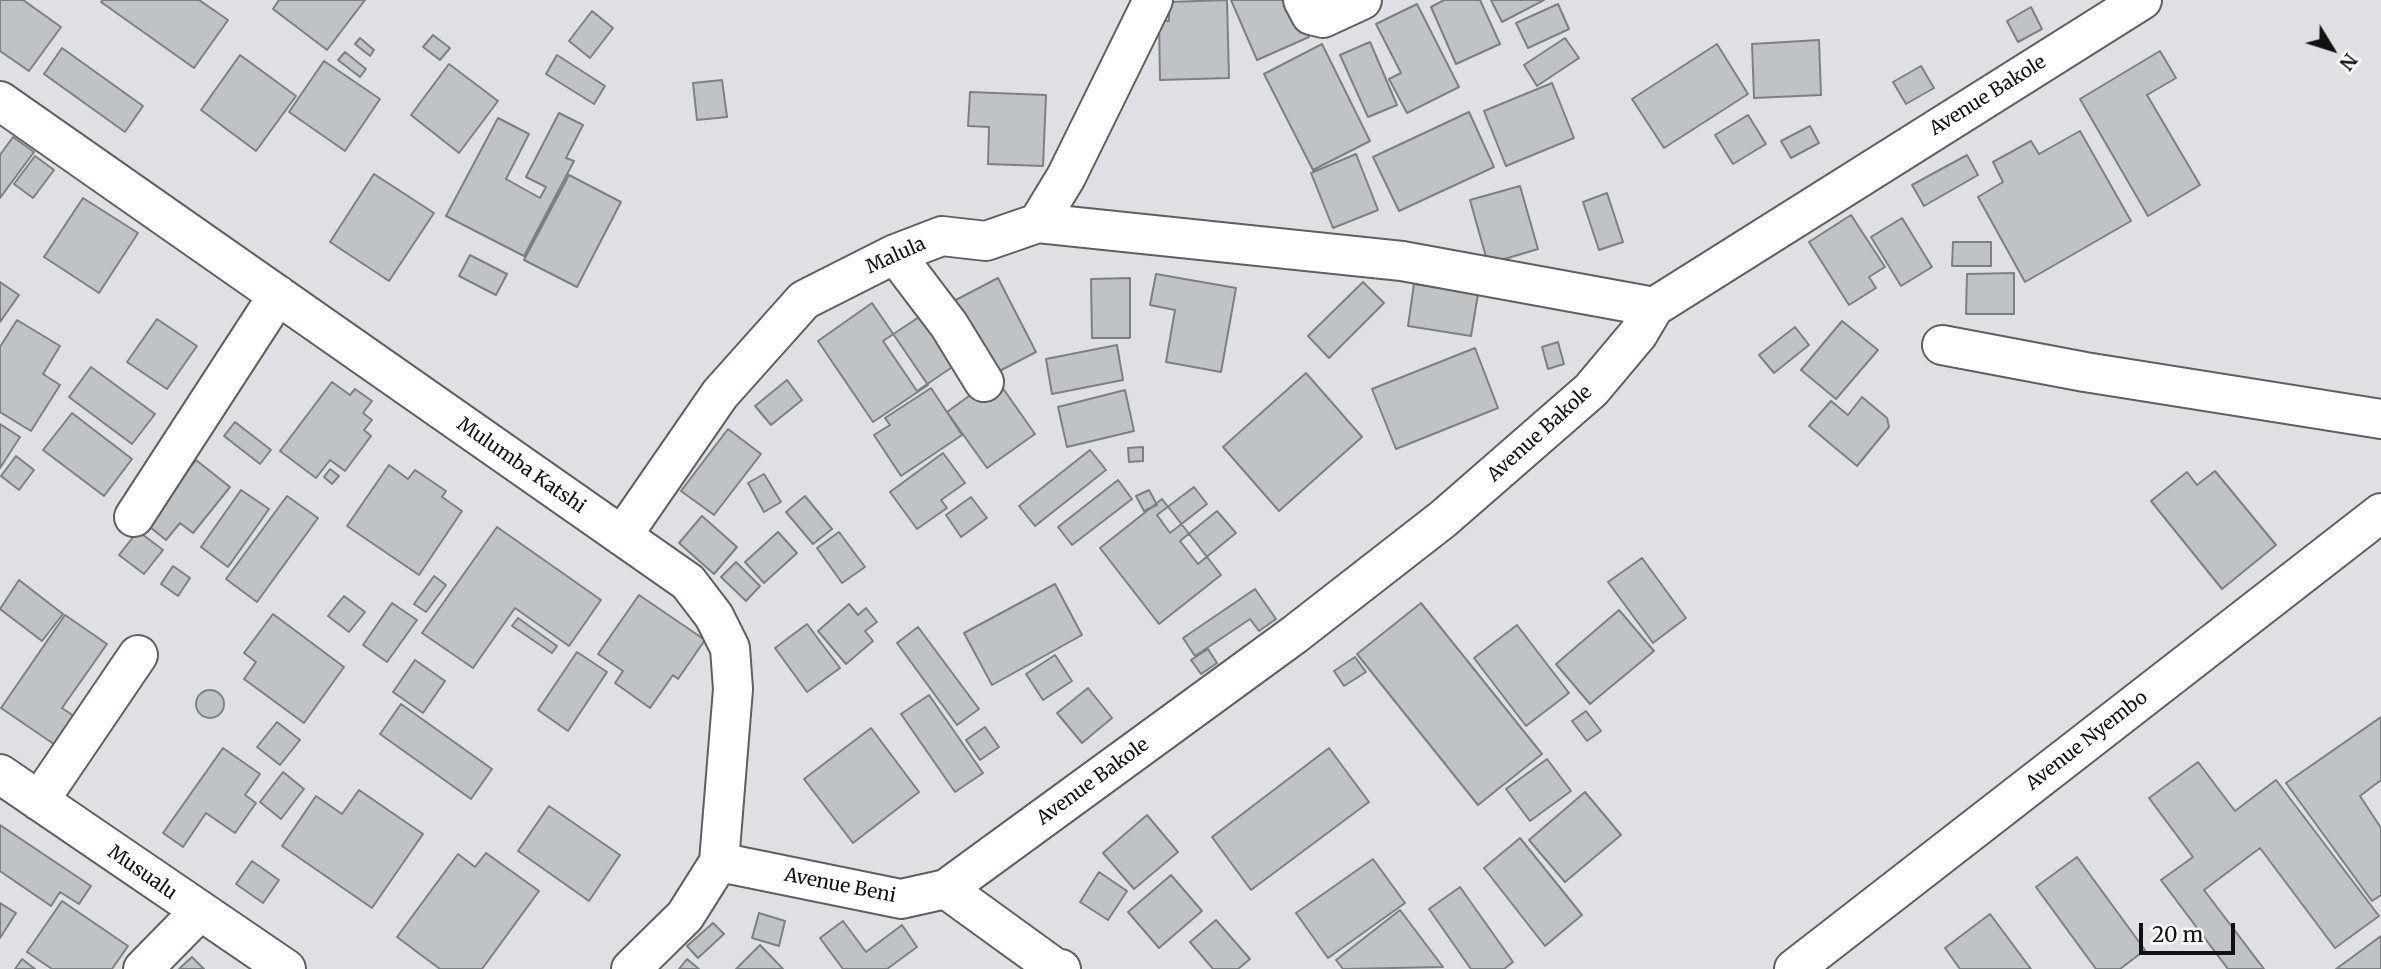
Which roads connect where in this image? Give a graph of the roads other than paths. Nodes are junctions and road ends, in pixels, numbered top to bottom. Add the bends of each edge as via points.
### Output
1 (1153, 0) edge
2 (1303, 0) edge
3 (1362, 0) edge
4 (2143, 0) edge
5 (0, 101) edge
6 (1038, 223) junction
7 (895, 254) junction
8 (278, 295) junction
9 (1654, 307) junction
10 (1942, 345) dead end
11 (984, 382) dead end
12 (2381, 419) edge
13 (2381, 513) edge
14 (134, 517) dead end
15 (622, 536) junction
16 (138, 655) dead end
17 (0, 774) edge
18 (39, 801) junction
19 (719, 862) junction
20 (946, 889) junction
21 (199, 912) junction
22 (143, 969) edge
23 (286, 969) edge
24 (631, 969) edge
25 (1061, 969) edge
26 (1794, 969) edge

1 - 6 street via 1066,177
2 - 3 street via 1311,15 1323,18
4 - 9 street, Avenue Bakole
5 - 8 street, Mulumba Katshi
6 - 7 street, Malula via 986,241 942,236
6 - 9 street via 1402,261
7 - 11 street via 949,325
7 - 15 street, Malula via 804,300 720,394
8 - 14 street
8 - 15 street, Mulumba Katshi
9 - 20 street, Avenue Bakole via 1638,334 1591,390 1443,520 1294,635
10 - 12 street
13 - 26 street, Avenue Nyembo
15 - 19 street, Mulumba Katshi via 688,582 714,616 730,648 733,689
16 - 18 street
17 - 18 street, Musualu
18 - 21 street, Musualu
19 - 20 street, Avenue Beni via 901,899
19 - 24 street, Mulumba Katshi via 685,916
20 - 25 street
21 - 22 street
21 - 23 street, Musualu

